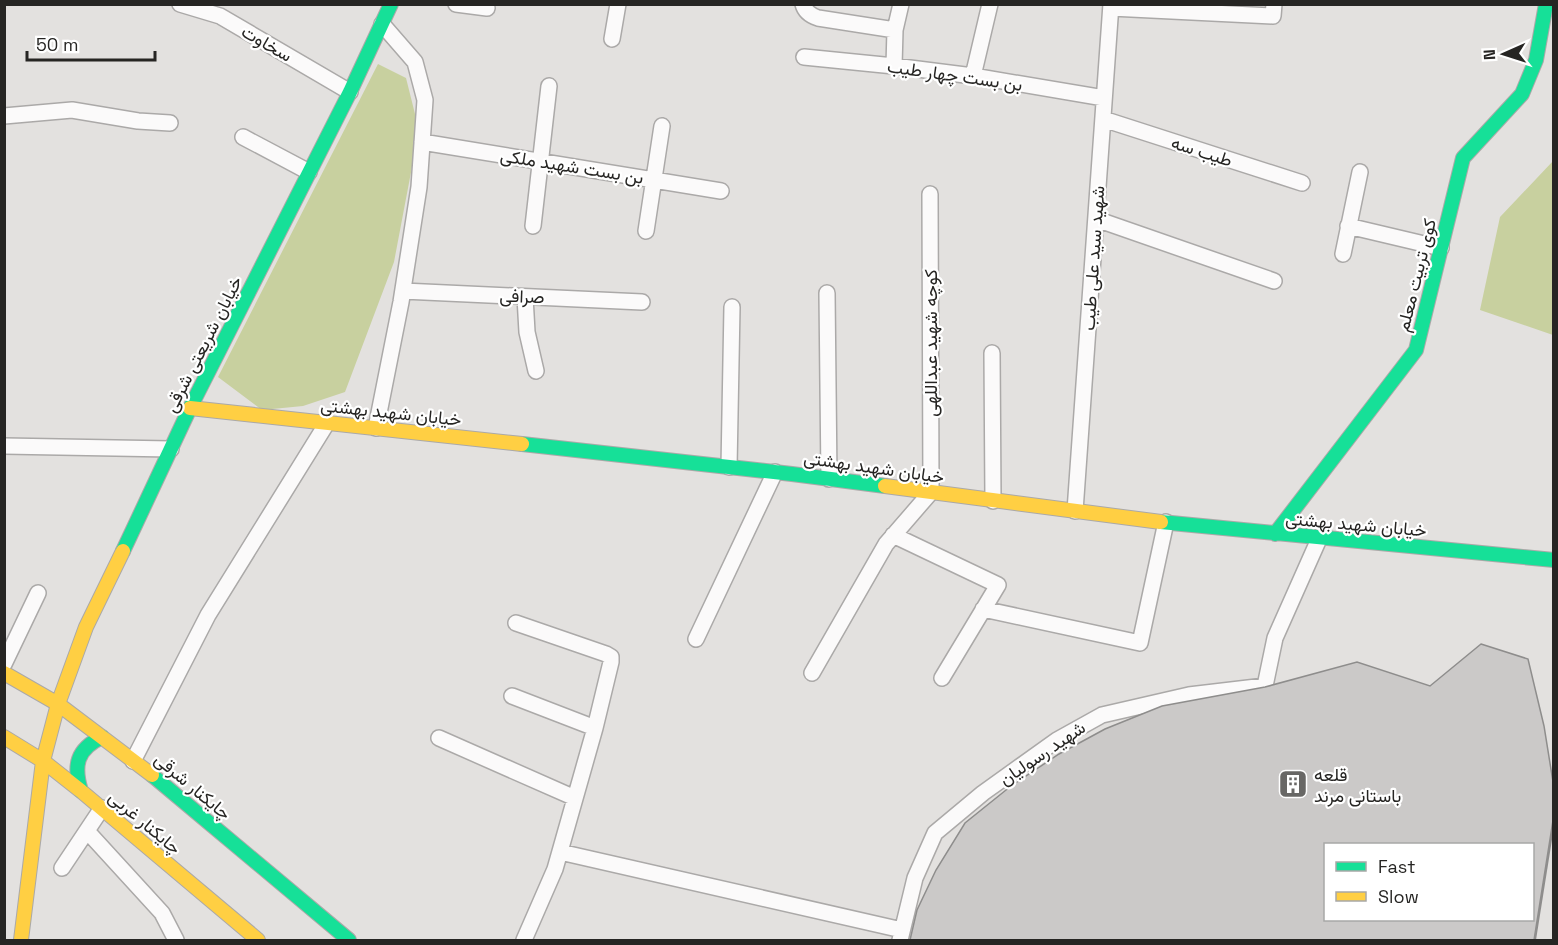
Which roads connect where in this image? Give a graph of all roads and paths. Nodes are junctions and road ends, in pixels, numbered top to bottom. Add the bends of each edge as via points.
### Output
1 (180, 4) edge
2 (391, 4) edge
3 (456, 4) edge
4 (618, 4) edge
5 (803, 4) edge
6 (901, 4) edge
7 (990, 4) edge
8 (1274, 4) edge
9 (1546, 4) edge
10 (1111, 6) edge
11 (487, 8) dead end
12 (382, 24) junction
13 (895, 30) junction
14 (612, 39) dead end
15 (804, 57) dead end
16 (894, 66) junction
17 (973, 76) junction
18 (549, 86) dead end
19 (350, 92) junction
20 (1104, 98) junction
21 (4, 116) edge
22 (1103, 119) junction
23 (170, 123) dead end
24 (662, 126) dead end
25 (243, 137) dead end
26 (422, 142) junction
27 (541, 161) junction
28 (309, 172) junction
29 (1360, 172) dead end
30 (653, 180) junction
31 (1302, 183) dead end
32 (721, 191) dead end
33 (930, 194) dead end
34 (1096, 219) junction
35 (533, 226) dead end
36 (1348, 226) junction
37 (646, 231) dead end
38 (1441, 248) junction
39 (1343, 254) dead end
40 (1274, 281) dead end
41 (403, 291) junction
42 (827, 293) dead end
43 (525, 297) junction
44 (642, 302) dead end
45 (732, 306) dead end
46 (992, 353) dead end
47 (536, 371) dead end
48 (190, 408) junction
49 (327, 423) junction
50 (376, 428) junction
51 (4, 446) edge
52 (171, 449) junction
53 (729, 467) junction
54 (775, 472) junction
55 (829, 479) junction
56 (931, 492) junction
57 (993, 501) junction
58 (1075, 511) junction
59 (1166, 522) junction
60 (1275, 534) junction
61 (893, 535) junction
62 (1319, 539) junction
63 (1554, 560) edge
64 (38, 593) dead end
65 (983, 609) junction
66 (516, 623) dead end
67 (696, 639) dead end
68 (4, 664) edge
69 (4, 673) edge
70 (812, 673) dead end
71 (942, 678) dead end
72 (512, 696) dead end
73 (58, 704) junction
74 (595, 728) junction
75 (4, 737) edge
76 (102, 737) junction
77 (439, 738) dead end
78 (43, 761) junction
79 (133, 761) junction
80 (81, 791) junction
81 (575, 798) junction
82 (102, 808) junction
83 (87, 831) junction
84 (560, 852) junction
85 (62, 868) dead end
86 (23, 925) junction
87 (901, 935) edge
88 (14, 940) edge
89 (21, 940) edge
90 (176, 940) edge
91 (258, 940) edge
92 (348, 940) edge
93 (525, 940) edge

1 - 19 street, سخاوت via 220,16
2 - 12 street, خیابان شریعتی شرقی
3 - 11 street
4 - 14 street
5 - 13 street via 818,18
6 - 13 street
7 - 17 street
8 - 10 street via 1273,16
9 - 38 street, کوی تربیت معلم via 1536,60 1522,94 1463,158
10 - 20 street, شهید سید علی طیب
12 - 19 street, خیابان شریعتی شرقی
12 - 26 street via 416,62 424,100
13 - 16 street
15 - 16 street, بن بست چهار طیب
16 - 17 street, بن بست چهار طیب
17 - 20 street, بن بست چهار طیب
18 - 27 street
19 - 28 street, خیابان شریعتی شرقی
20 - 22 street, شهید سید علی طیب
21 - 23 street via 72,110
22 - 31 street, طیب سه
22 - 34 street, شهید سید علی طیب
24 - 30 street
25 - 28 street
26 - 27 street, بن بست شهید ملکی
26 - 41 street via 420,187
27 - 30 street, بن بست شهید ملکی
27 - 35 street
28 - 48 street, خیابان شریعتی شرقی
29 - 36 street
30 - 32 street, بن بست شهید ملکی
30 - 37 street
33 - 56 street, کوچه شهید عبداللهی
34 - 40 street
34 - 58 street, شهید سید علی طیب
36 - 38 street
36 - 39 street
38 - 60 street, کوی تربیت معلم via 1416,350
41 - 43 street, صرافی
41 - 50 street
42 - 55 street
43 - 44 street, صرافی
43 - 47 street via 527,332
45 - 53 street
46 - 57 street
48 - 49 street, خیابان شهید بهشتی
48 - 52 street, خیابان شریعتی شرقی
49 - 50 street, خیابان شهید بهشتی
49 - 79 street via 208,615
50 - 53 street, خیابان شهید بهشتی
51 - 52 street
52 - 73 street, خیابان شریعتی شرقی via 86,627
53 - 54 street, خیابان شهید بهشتی
54 - 55 street, خیابان شهید بهشتی
54 - 67 street
55 - 56 street, خیابان شهید بهشتی
56 - 57 street, خیابان شهید بهشتی
56 - 61 street
57 - 58 street, خیابان شهید بهشتی
58 - 59 street, خیابان شهید بهشتی
59 - 60 street, خیابان شهید بهشتی
59 - 65 street via 1140,643
60 - 62 street, خیابان شهید بهشتی
61 - 65 street via 998,585
61 - 70 street
62 - 63 street, خیابان شهید بهشتی
62 - 87 street, شهید رسولیان via 1275,638 1265,686 1189,695 1102,715 1057,740 934,834 915,878
64 - 68 street
65 - 71 street
66 - 74 street via 611,657
69 - 73 street, چایکنار شرقی
72 - 74 street
73 - 76 street, چایکنار شرقی
73 - 78 street, خیابان شریعتی شرقی
74 - 81 street
75 - 78 street, چایکنار غربی
76 - 79 street, چایکنار شرقی
76 - 80 street via 91,742 77,762
77 - 81 street
78 - 80 street, چایکنار غربی
78 - 86 street
79 - 92 street, چایکنار شرقی
80 - 82 street, چایکنار غربی
81 - 84 street
82 - 83 street
82 - 91 street, چایکنار غربی
83 - 85 street
83 - 90 street via 162,913
84 - 87 street, شهید رسولیان
84 - 93 street
86 - 88 street
86 - 89 street

